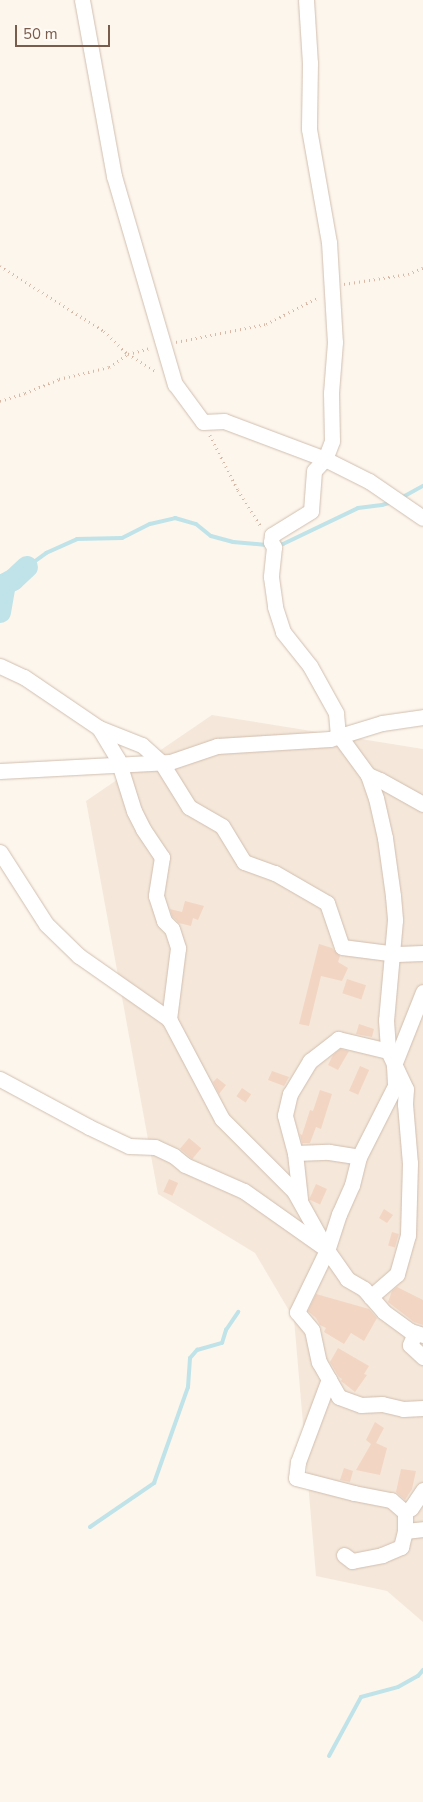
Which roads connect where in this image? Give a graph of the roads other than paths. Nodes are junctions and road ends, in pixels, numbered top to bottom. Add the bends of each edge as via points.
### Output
1 (82, 0) edge
2 (306, 0) edge
3 (325, 459) junction
4 (423, 518) edge
5 (0, 666) edge
6 (423, 717) edge
7 (99, 728) junction
8 (339, 736) junction
9 (161, 762) junction
10 (120, 764) junction
11 (0, 771) edge
12 (368, 775) junction
13 (423, 804) edge
14 (0, 852) edge
15 (392, 953) junction
16 (423, 953) edge
17 (423, 992) edge
18 (169, 1019) junction
19 (391, 1058) junction
20 (0, 1079) edge
21 (295, 1153) junction
22 (359, 1157) junction
23 (416, 1200) edge
24 (301, 1201) junction
25 (416, 1236) edge
26 (327, 1250) junction
27 (371, 1297) junction
28 (419, 1334) edge
29 (423, 1357) edge
30 (329, 1379) junction
31 (423, 1408) edge
32 (423, 1490) edge
33 (405, 1512) junction
34 (423, 1529) edge
35 (405, 1531) junction
36 (344, 1555) dead end

1 - 3 street via 114,176 175,384 203,422 224,421
2 - 3 street via 310,63 309,129 328,242 335,342 332,441
3 - 4 street via 369,482
3 - 8 street via 314,471 311,511 272,535 271,577 283,632 310,666 336,713
5 - 7 street via 24,677
6 - 8 street via 382,723
7 - 9 street via 142,744
7 - 10 street
8 - 9 street via 217,746
8 - 12 street
9 - 10 street
9 - 15 street via 189,807 222,826 244,862 275,873 327,903 342,947
10 - 11 street
10 - 18 street via 138,820 162,857 156,896 178,948
12 - 13 street
12 - 15 street via 385,838 393,896
14 - 18 street via 46,924 79,956
15 - 16 street
15 - 19 street via 386,1020
17 - 19 street
18 - 24 street via 222,1119 294,1190
19 - 21 street via 338,1039 310,1061 290,1094 285,1115
19 - 22 street via 395,1086
19 - 23 street via 406,1089 410,1163
20 - 26 street via 89,1128 129,1146 155,1147 244,1191
21 - 22 street via 329,1152
21 - 24 street
22 - 26 street
23 - 25 street
24 - 26 street
25 - 27 street via 397,1274
26 - 27 street via 347,1279
26 - 30 street via 297,1312 312,1330 319,1362
27 - 28 street via 384,1312
28 - 29 street via 410,1345
30 - 31 street via 339,1397 362,1405
30 - 33 street via 298,1462 296,1478 390,1500
32 - 33 street
33 - 35 street
34 - 35 street
35 - 36 street via 401,1547 382,1555 352,1561

